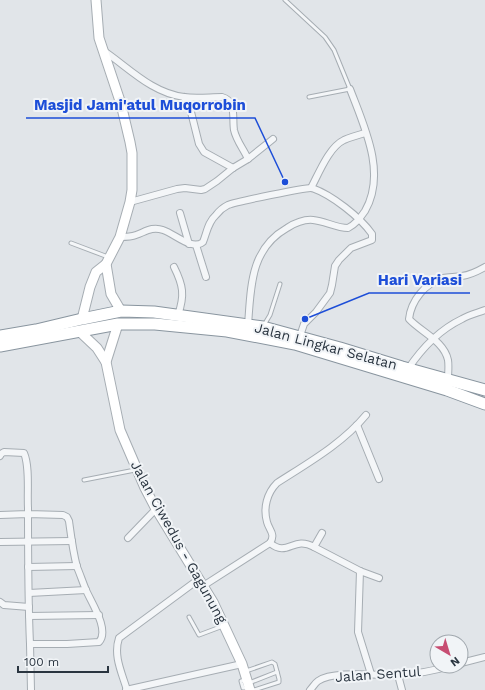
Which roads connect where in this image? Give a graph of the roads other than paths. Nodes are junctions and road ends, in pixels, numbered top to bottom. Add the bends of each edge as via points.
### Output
1 (96, 0) edge
2 (285, 0) edge
3 (103, 50) junction
4 (350, 89) junction
5 (184, 97) junction
6 (309, 97) dead end
7 (365, 132) junction
8 (273, 139) dead end
9 (248, 159) junction
10 (233, 168) junction
11 (311, 188) junction
12 (130, 202) junction
13 (180, 213) dead end
14 (360, 219) junction
15 (120, 237) junction
16 (71, 243) dead end
17 (189, 244) junction
18 (196, 245) junction
19 (108, 261) junction
20 (174, 267) dead end
21 (485, 267) edge
22 (206, 277) dead end
23 (280, 284) dead end
24 (485, 310) edge
25 (121, 311) junction
26 (178, 315) junction
27 (82, 319) junction
28 (118, 324) junction
29 (248, 325) junction
30 (78, 331) junction
31 (261, 332) junction
32 (0, 336) edge
33 (300, 336) junction
34 (433, 338) junction
35 (0, 346) edge
36 (338, 353) junction
37 (353, 357) junction
38 (106, 362) junction
39 (408, 369) junction
40 (448, 379) junction
41 (485, 390) edge
42 (485, 404) edge
43 (366, 415) dead end
44 (357, 425) junction
45 (0, 456) edge
46 (137, 470) junction
47 (379, 479) dead end
48 (84, 480) dead end
49 (156, 508) junction
50 (28, 514) junction
51 (0, 515) edge
52 (322, 533) dead end
53 (128, 538) dead end
54 (28, 541) junction
55 (72, 541) junction
56 (0, 542) edge
57 (270, 543) junction
58 (314, 547) junction
59 (77, 566) junction
60 (28, 567) junction
61 (360, 571) junction
62 (379, 578) dead end
63 (201, 582) junction
64 (86, 590) junction
65 (29, 592) junction
66 (0, 602) edge
67 (29, 607) junction
68 (99, 615) junction
69 (29, 616) junction
70 (189, 617) dead end
71 (225, 625) junction
72 (30, 644) junction
73 (485, 657) edge
74 (469, 661) edge
75 (429, 671) edge
76 (277, 672) junction
77 (371, 674) junction
78 (398, 675) junction
79 (247, 681) edge
80 (31, 690) edge
81 (127, 690) edge
82 (310, 690) edge
83 (402, 690) edge

1 - 3 street via 97,30
2 - 4 lane via 325,37 334,50
3 - 5 street via 143,81 166,93
3 - 12 street via 121,104 130,142
4 - 6 lane
4 - 7 street
5 - 9 street via 227,98 234,112 234,130
5 - 10 street via 204,152
7 - 11 street via 336,145
7 - 14 street via 373,157 374,177 373,190
8 - 9 street
9 - 10 street
10 - 12 street via 201,190 177,189
11 - 14 street via 340,203
11 - 18 street via 227,206 216,214 209,223 203,242
12 - 15 street
13 - 17 street
14 - 29 street via 348,228 312,220 298,222 280,231 260,254 255,268
14 - 33 street via 372,234 371,242 352,248 339,260 335,266 330,293 304,324
15 - 17 street via 137,235 150,229 161,229
15 - 19 street
16 - 19 lane
17 - 18 street
18 - 22 street
19 - 25 street via 111,294
19 - 27 street via 96,272
20 - 26 street via 183,292
21 - 34 street via 463,276 442,278 433,282 414,300 409,319
23 - 31 lane via 270,315
24 - 34 street via 462,319
25 - 26 highway, Jalan Lingkar Selatan
25 - 27 highway, Jalan Lingkar Selatan
26 - 29 highway, Jalan Lingkar Selatan
27 - 32 highway, Jalan Lingkar Selatan
28 - 30 highway, Jalan Lingkar Selatan
28 - 31 highway, Jalan Lingkar Selatan via 155,324 227,332
28 - 38 street, Jalan Ciwedus - Gagunung
29 - 31 highway, Jalan Lingkar Selatan
30 - 35 highway, Jalan Lingkar Selatan
30 - 38 street via 97,348
31 - 33 highway, Jalan Lingkar Selatan
31 - 36 highway, Jalan Lingkar Selatan via 295,344
33 - 36 highway, Jalan Lingkar Selatan
34 - 39 street
34 - 40 street via 445,352
36 - 37 highway, Jalan Lingkar Selatan
37 - 39 highway, Jalan Lingkar Selatan
37 - 42 highway, Jalan Lingkar Selatan
38 - 46 street, Jalan Ciwedus - Gagunung via 120,430
39 - 40 highway, Jalan Lingkar Selatan
40 - 41 highway, Jalan Lingkar Selatan
43 - 44 street
44 - 47 street
44 - 57 street via 319,457 272,488 266,505 267,522 273,539
45 - 50 street via 4,452 24,453 27,462
46 - 48 lane
46 - 49 street, Jalan Ciwedus - Gagunung
49 - 53 street
49 - 63 street, Jalan Ciwedus - Gagunung
50 - 51 street
50 - 54 street
50 - 55 street via 67,517
52 - 58 street
54 - 55 street
54 - 56 street
54 - 60 street
55 - 59 street
57 - 58 street via 282,549 302,542
57 - 63 street
58 - 61 street
59 - 60 street
59 - 64 street
60 - 65 street
61 - 62 street
61 - 77 street via 358,632
63 - 71 street, Jalan Ciwedus - Gagunung
63 - 81 street via 119,638 116,646 117,657
64 - 65 street
64 - 68 street
65 - 67 street
66 - 67 street via 4,605
67 - 69 street
68 - 69 street
68 - 72 street via 103,634 100,642
69 - 72 street
70 - 71 lane via 199,635
71 - 79 street, Jalan Ciwedus - Gagunung
72 - 80 street
73 - 74 street
75 - 78 street, Jalan Sentul
76 - 79 lane
76 - 79 lane via 279,682
76 - 79 lane via 272,662
77 - 78 street, Jalan Sentul
77 - 82 street, Jalan Sentul via 322,679
78 - 83 street
79 - 81 street

